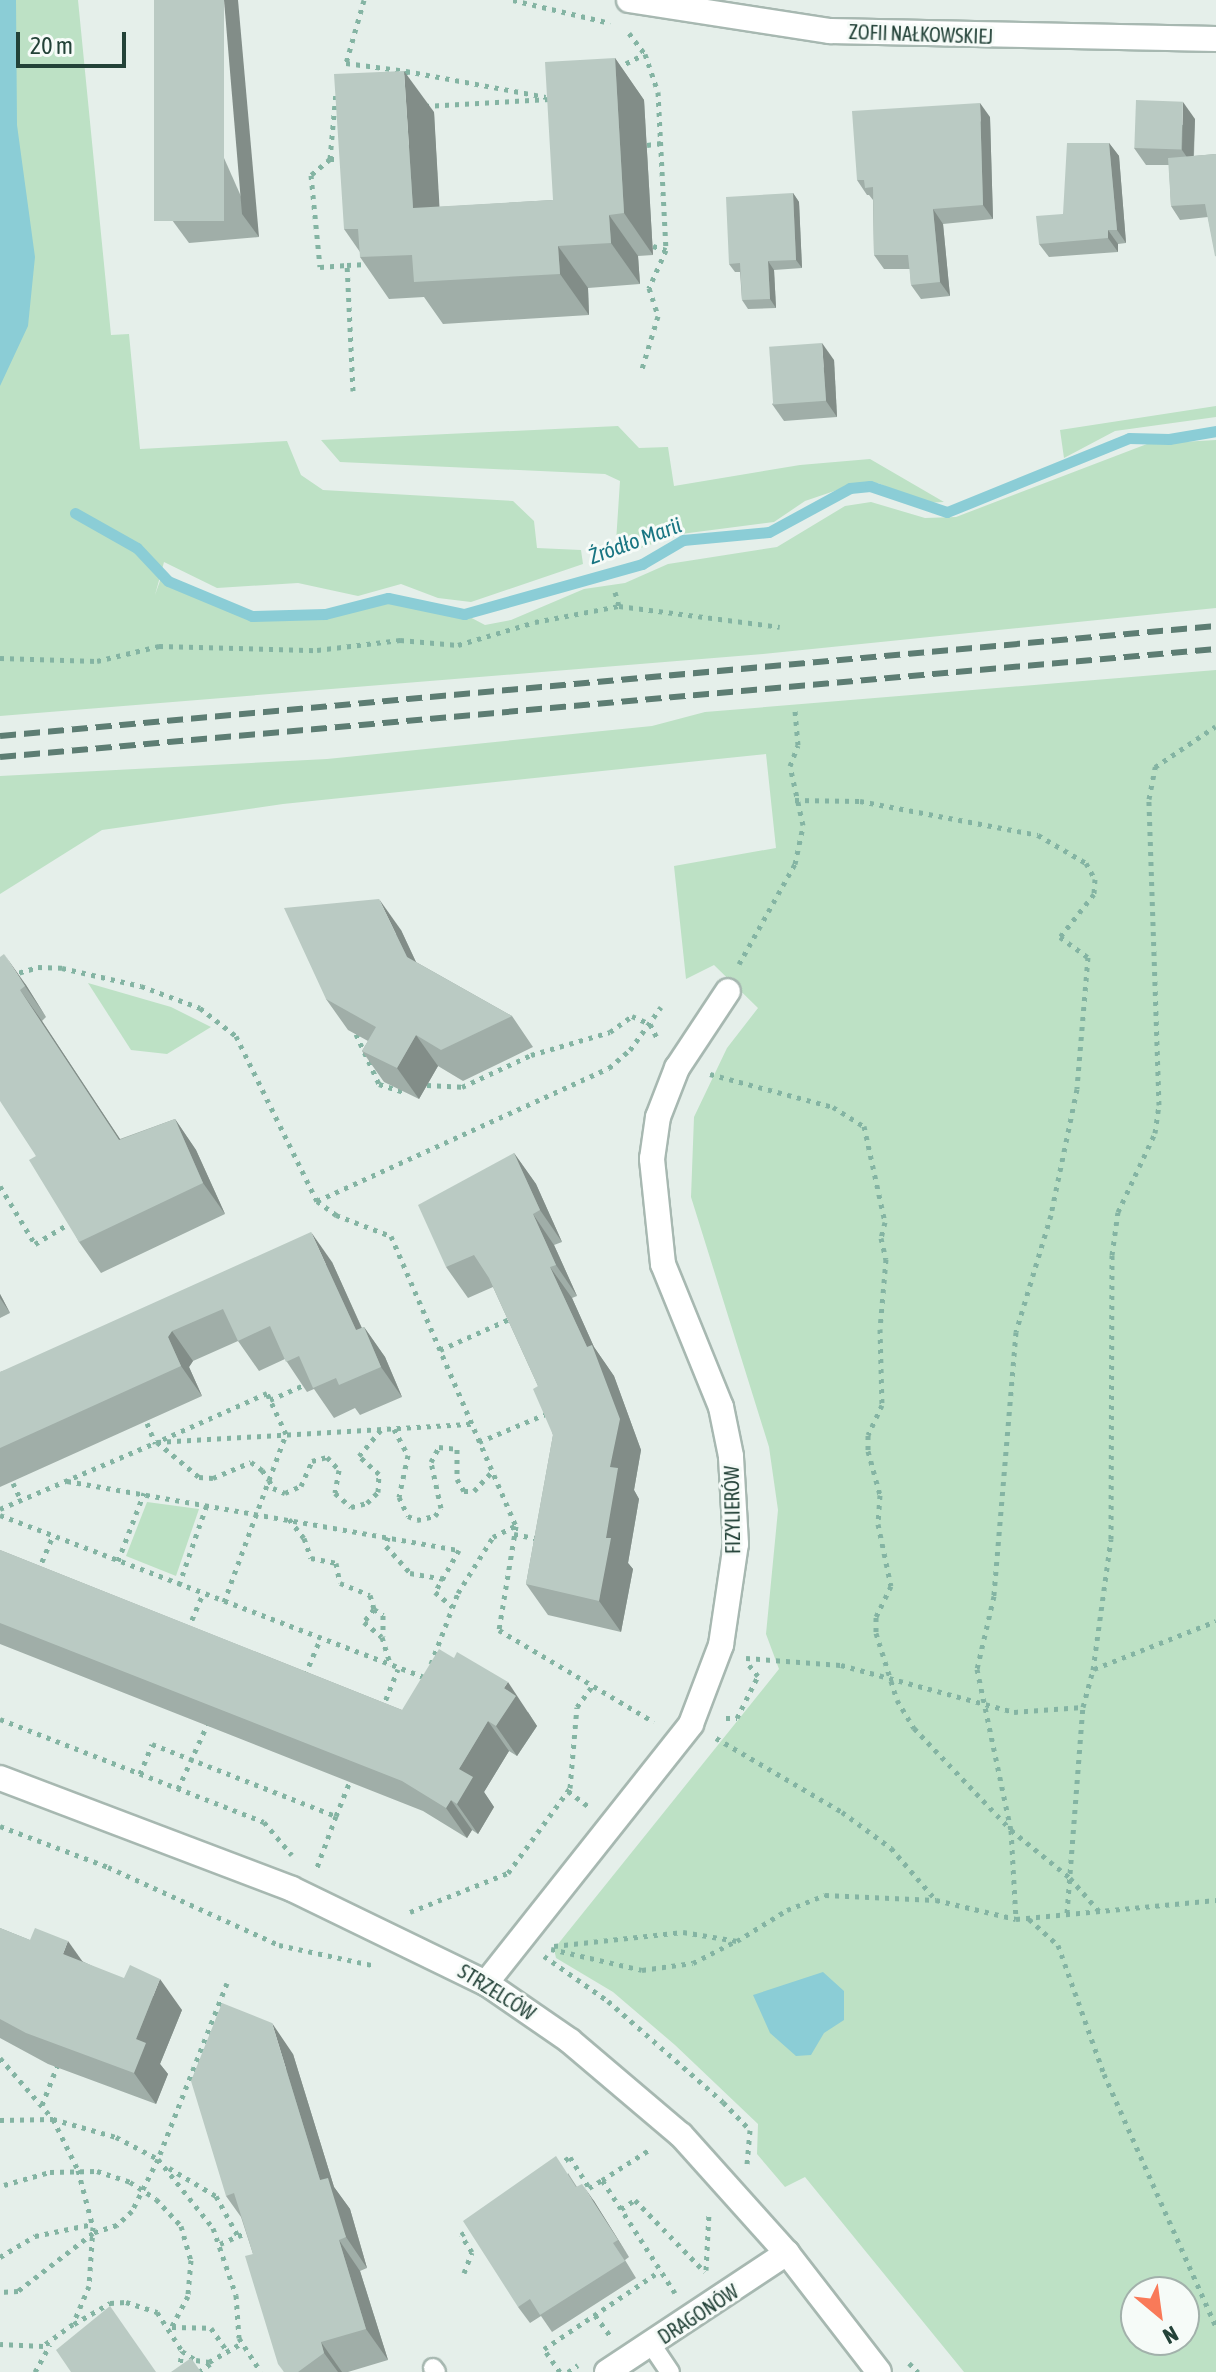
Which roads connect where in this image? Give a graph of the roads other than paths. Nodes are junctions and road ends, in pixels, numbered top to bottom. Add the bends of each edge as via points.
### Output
1 (629, 0) edge
2 (676, 4) edge
3 (1216, 39) edge
4 (728, 991) road end
5 (0, 1778) edge
6 (486, 1983) junction
7 (787, 2253) junction
8 (651, 2344) junction
9 (607, 2372) edge
10 (670, 2372) edge
11 (879, 2372) edge

1 - 2 street, ZOFII NAŁKOWSKIEJ
2 - 3 street, ZOFII NAŁKOWSKIEJ via 830,31
4 - 6 street, FIZYLIERÓW via 677,1068 658,1117 653,1204 663,1264 721,1407 731,1456 736,1544 717,1656 691,1724
5 - 6 street, STRZELCÓW via 292,1889
6 - 7 street, STRZELCÓW via 613,2075 727,2182
7 - 8 street, DRAGONÓW
7 - 11 street, STRZELCÓW
8 - 9 street, DRAGONÓW
8 - 10 lane

